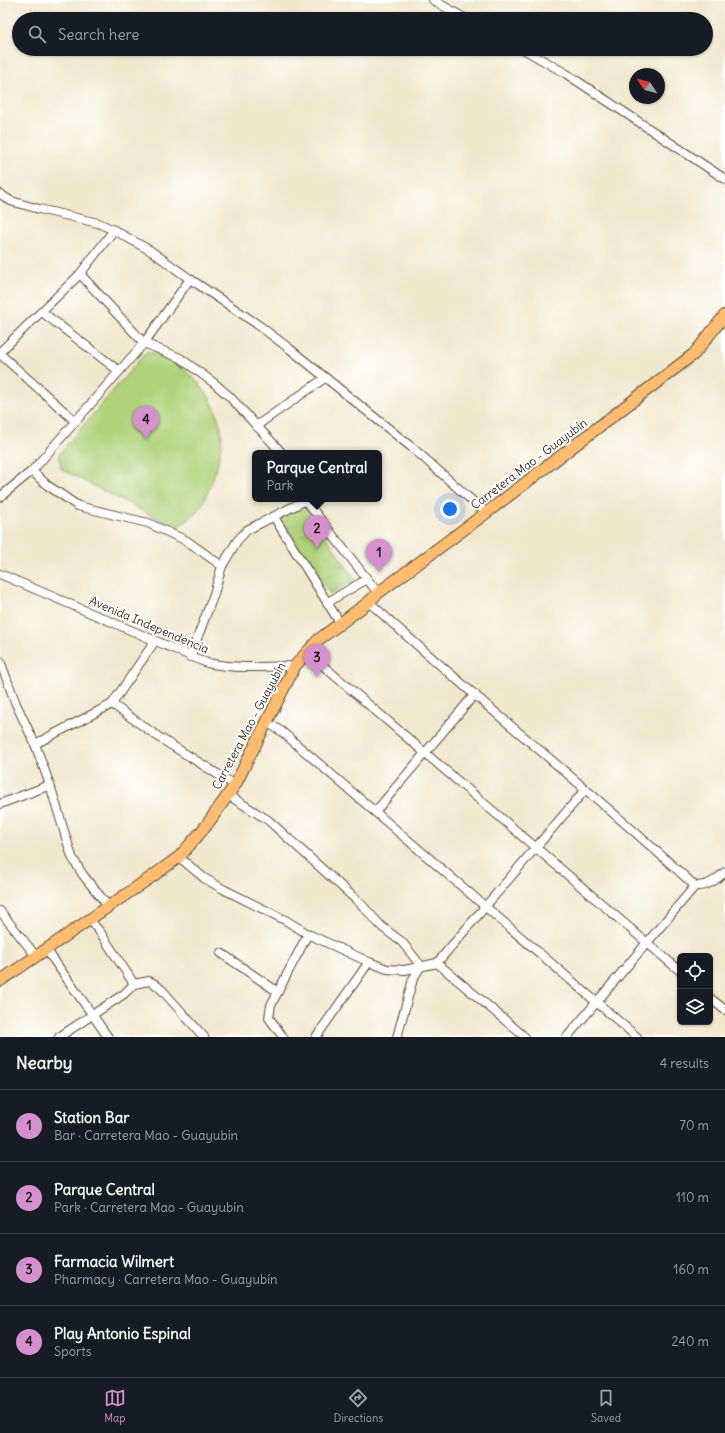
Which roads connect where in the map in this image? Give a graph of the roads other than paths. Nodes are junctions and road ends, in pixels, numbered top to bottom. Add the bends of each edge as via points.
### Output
1 (433, 0) edge
2 (454, 12) edge
3 (536, 56) edge
4 (725, 179) edge
5 (0, 194) edge
6 (114, 230) junction
7 (80, 274) junction
8 (190, 279) junction
9 (42, 312) junction
10 (725, 315) edge
11 (144, 343) junction
12 (0, 353) edge
13 (119, 371) junction
14 (325, 378) junction
15 (75, 421) junction
16 (256, 426) junction
17 (279, 450) edge
18 (32, 470) junction
19 (0, 497) edge
20 (303, 502) edge
21 (309, 502) edge
22 (486, 513) junction
23 (274, 517) junction
24 (222, 566) junction
25 (0, 574) edge
26 (367, 579) junction
27 (378, 593) junction
28 (328, 602) junction
29 (369, 602) junction
30 (340, 622) junction
31 (155, 641) junction
32 (307, 652) junction
33 (190, 657) junction
34 (0, 661) edge
35 (295, 666) junction
36 (475, 694) junction
37 (112, 704) junction
38 (266, 722) junction
39 (35, 744) junction
40 (426, 753) junction
41 (50, 784) junction
42 (235, 785) junction
43 (586, 790) junction
44 (228, 795) junction
45 (0, 804) edge
46 (375, 812) junction
47 (536, 848) junction
48 (179, 857) junction
49 (725, 872) edge
50 (695, 886) junction
51 (108, 906) junction
52 (485, 908) junction
53 (0, 911) edge
54 (89, 919) junction
55 (308, 934) junction
56 (646, 943) junction
57 (46, 949) junction
58 (221, 953) dead end
59 (36, 956) junction
60 (369, 962) junction
61 (437, 963) junction
62 (421, 966) junction
63 (677, 969) edge
64 (0, 981) edge
65 (134, 984) junction
66 (278, 992) junction
67 (713, 1000) edge
68 (596, 1002) junction
69 (725, 1010) edge
70 (92, 1014) junction
71 (59, 1037) edge
72 (108, 1037) edge
73 (204, 1037) edge
74 (283, 1037) edge
75 (316, 1037) edge
76 (397, 1037) edge
77 (524, 1037) edge
78 (567, 1037) edge
79 (637, 1037) edge

1 - 2 street
3 - 4 street via 566,73
5 - 6 street via 11,201 98,223
6 - 7 street
6 - 8 street via 151,251
7 - 9 street
7 - 11 street
8 - 11 street
8 - 14 street via 258,324
9 - 12 street
9 - 13 street
10 - 22 main road, Carretera Mao - Guayubín via 694,354
11 - 13 street
11 - 16 street via 191,365 229,396
12 - 15 street
13 - 15 street
14 - 16 street
14 - 22 street via 415,450
15 - 18 street
16 - 17 street
18 - 19 street
18 - 24 street via 46,485 78,506 148,523 186,541
20 - 23 street
21 - 26 street
22 - 27 main road, Carretera Mao - Guayubín
23 - 24 street via 248,530 237,541
23 - 28 street
24 - 33 street
25 - 31 street, Avenida Independencia
26 - 27 street
26 - 28 street
27 - 29 main road, Carretera Mao - Guayubín
28 - 30 street
29 - 30 main road, Carretera Mao - Guayubín
29 - 36 street
30 - 32 main road, Carretera Mao - Guayubín
31 - 33 street, Avenida Independencia
31 - 37 street
32 - 35 main road, Carretera Mao - Guayubín
32 - 40 street
33 - 35 street, Avenida Independencia via 226,667
34 - 39 street
35 - 38 main road, Carretera Mao - Guayubín
36 - 40 street
36 - 43 street
37 - 39 street
37 - 42 street via 147,730
38 - 42 main road, Carretera Mao - Guayubín
38 - 46 street via 281,731
39 - 41 street
40 - 46 street
40 - 47 street
41 - 45 street
41 - 51 street via 72,857
42 - 44 main road, Carretera Mao - Guayubín
43 - 47 street
43 - 50 street via 627,823
44 - 48 main road, Carretera Mao - Guayubín
44 - 62 street via 268,820 362,905 382,927 402,942
46 - 52 street
47 - 52 street
47 - 56 street
48 - 51 main road, Carretera Mao - Guayubín
48 - 55 street via 204,878
49 - 50 street via 716,880 703,886
50 - 56 street
51 - 54 main road, Carretera Mao - Guayubín
52 - 61 street
52 - 68 street
53 - 59 street
54 - 57 main road, Carretera Mao - Guayubín
54 - 65 street
55 - 60 street
55 - 66 street
56 - 63 street
56 - 68 street
57 - 59 main road, Carretera Mao - Guayubín
57 - 70 street
58 - 66 street
59 - 64 main road, Carretera Mao - Guayubín
60 - 62 street via 387,969 405,970
60 - 75 street
61 - 62 street
61 - 77 street
62 - 76 street via 413,979
65 - 70 street via 124,994
65 - 73 street via 149,981 155,984
66 - 74 street via 271,1005 269,1018
67 - 69 street
68 - 78 street
68 - 79 street
70 - 71 street
70 - 72 street

